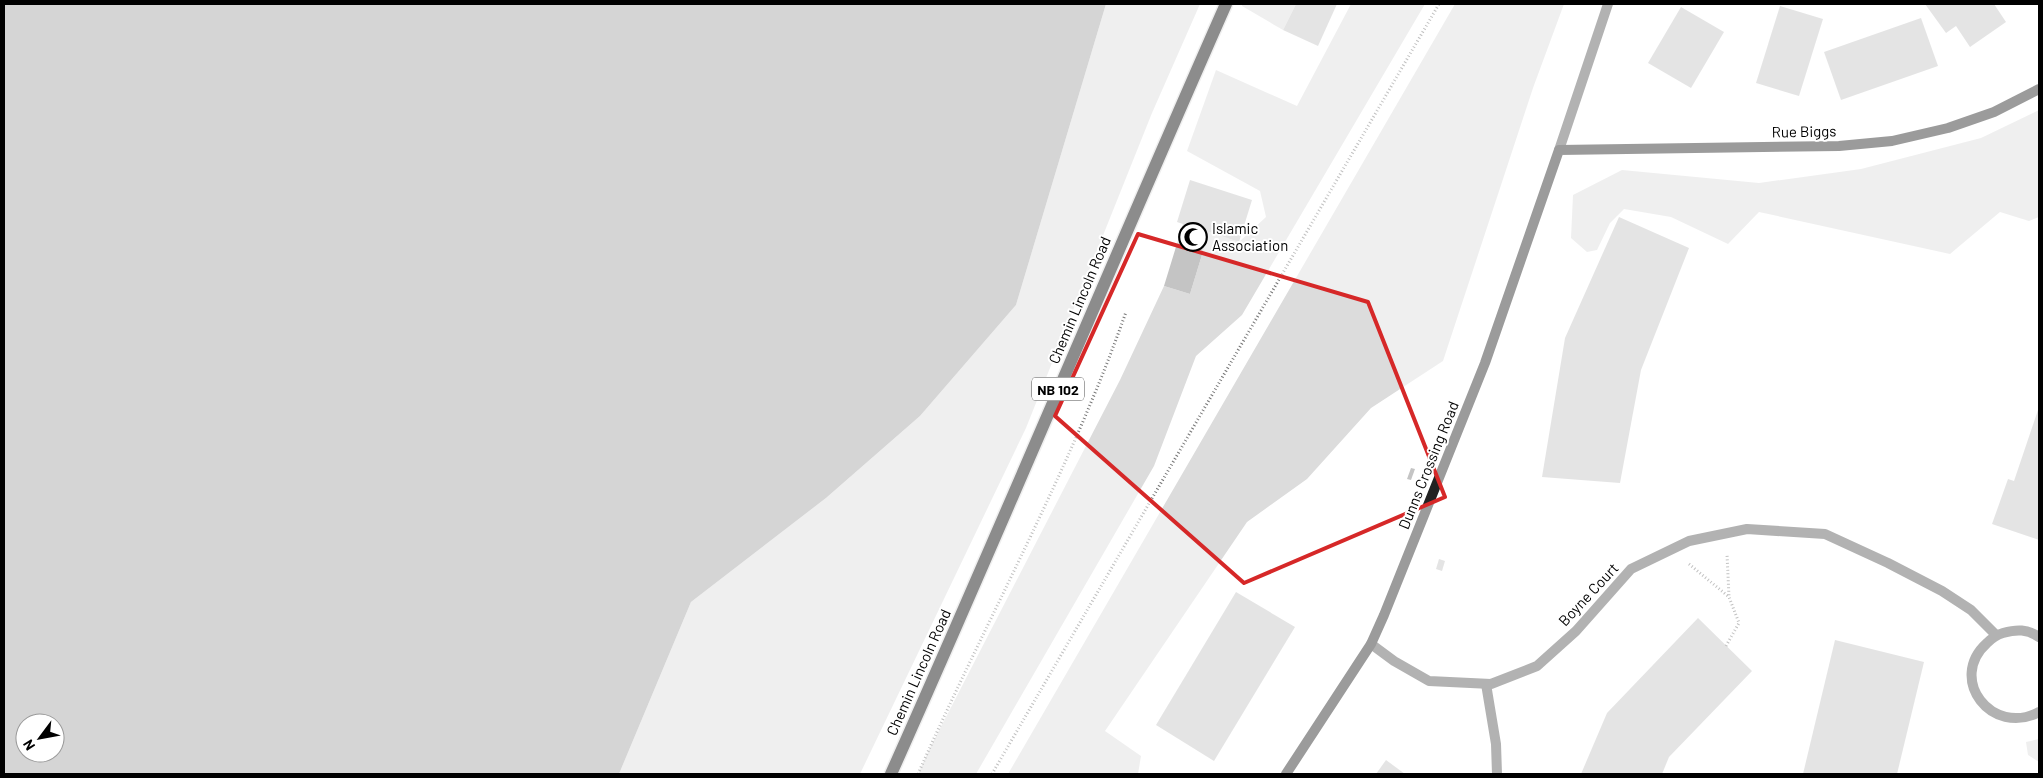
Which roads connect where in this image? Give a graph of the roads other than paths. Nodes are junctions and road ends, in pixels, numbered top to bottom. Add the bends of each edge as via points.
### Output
1 (1226, 4) edge
2 (1608, 4) edge
3 (2039, 89) edge
4 (1559, 150) junction
5 (1996, 634) junction
6 (2039, 637) edge
7 (1371, 644) junction
8 (1486, 684) junction
9 (2039, 712) edge
10 (890, 774) edge
11 (1286, 774) edge
12 (1497, 774) edge

1 - 10 main road, Chemin Lincoln Road / NB 102
2 - 4 street
3 - 4 street, Rue Biggs via 1994,112 1948,128 1892,141 1839,146
4 - 7 street, Dunns Crossing Road via 1485,363
5 - 6 street via 2016,629
5 - 8 street, Boyne Court via 1971,610 1942,592 1825,534 1747,529 1689,541 1630,569 1576,630 1537,666
5 - 9 street via 1977,652 1972,666 1977,696 1987,708 1999,715 2025,718
7 - 8 street, Boyne Court via 1428,681
7 - 11 street, Dunns Crossing Road
8 - 12 street via 1496,744

